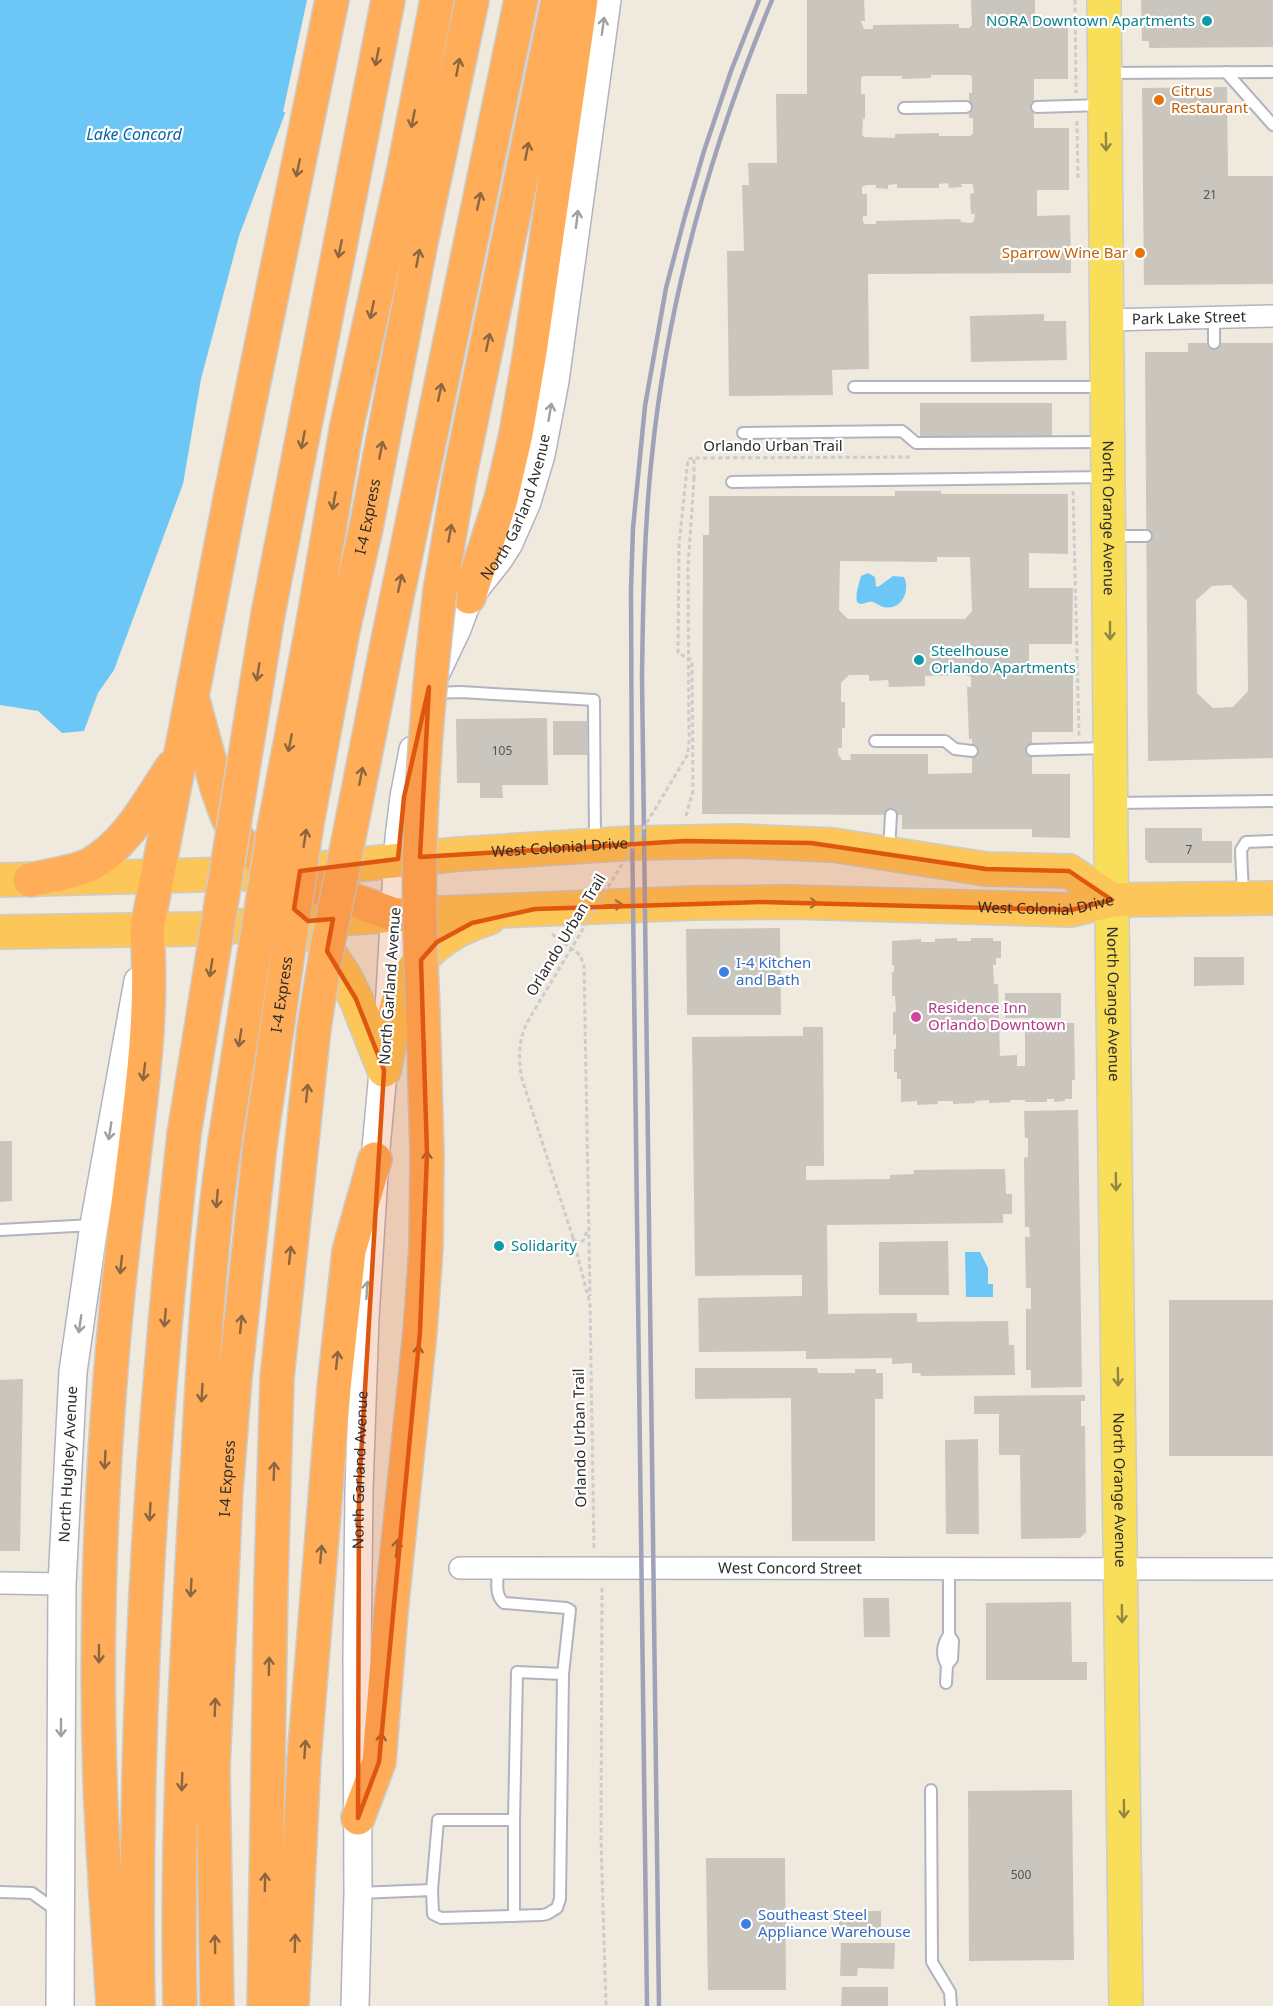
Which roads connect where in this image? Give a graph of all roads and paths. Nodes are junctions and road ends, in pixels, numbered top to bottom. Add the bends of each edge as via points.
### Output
1 (332, 0) edge
2 (388, 0) edge
3 (437, 0) edge
4 (472, 0) edge
5 (521, 0) edge
6 (558, 0) edge
7 (581, 0) edge
8 (607, 0) edge
9 (1104, 0) edge
10 (1226, 72) junction
11 (1273, 72) edge
12 (1105, 89) junction
13 (1037, 106) dead end
14 (966, 107) dead end
15 (904, 108) dead end
16 (1273, 125) edge
17 (1273, 316) edge
18 (1214, 318) junction
19 (1107, 320) junction
20 (1214, 343) dead end
21 (855, 387) dead end
22 (1108, 387) junction
23 (743, 433) dead end
24 (1108, 442) junction
25 (919, 457) dead end
26 (694, 458) junction
27 (1108, 477) junction
28 (732, 482) dead end
29 (1073, 487) dead end
30 (1109, 536) junction
31 (1146, 536) dead end
32 (454, 594) junction
33 (328, 627) junction
34 (427, 693) junction
35 (192, 697) junction
36 (1079, 740) dead end
37 (875, 741) dead end
38 (890, 741) junction
39 (1111, 748) junction
40 (1032, 750) dead end
41 (972, 751) dead end
42 (181, 753) junction
43 (890, 754) dead end
44 (1273, 801) edge
45 (1111, 803) junction
46 (891, 815) dead end
47 (686, 821) dead end
48 (1273, 841) edge
49 (595, 845) junction
50 (889, 854) junction
51 (398, 859) junction
52 (267, 874) junction
53 (157, 877) junction
54 (15, 880) edge
55 (1258, 898) edge
56 (1112, 900) junction
57 (395, 915) junction
58 (308, 921) junction
59 (544, 922) junction
60 (147, 929) junction
61 (0, 932) edge
62 (384, 1070) junction
63 (375, 1159) junction
64 (588, 1207) junction
65 (94, 1225) junction
66 (0, 1230) edge
67 (573, 1238) junction
68 (590, 1304) junction
69 (596, 1558) dead end
70 (460, 1568) dead end
71 (498, 1568) junction
72 (1121, 1568) junction
73 (949, 1569) junction
74 (1273, 1569) edge
75 (0, 1583) edge
76 (62, 1584) junction
77 (602, 1591) dead end
78 (563, 1674) junction
79 (945, 1683) dead end
80 (931, 1790) dead end
81 (358, 1818) junction
82 (514, 1820) junction
83 (432, 1890) junction
84 (0, 1892) edge
85 (358, 1893) junction
86 (60, 1913) junction
87 (514, 1916) junction
88 (125, 2004) edge
89 (180, 2004) edge
90 (217, 2004) edge
91 (278, 2004) edge
92 (60, 2006) edge
93 (355, 2006) edge
94 (606, 2006) edge
95 (951, 2006) edge
96 (1126, 2006) edge

1 -> 35 highway
2 -> 88 highway, bridge via 268,614 184,1134 160,1370 145,1588 138,1815
3 -> 33 highway, I-4 Express via 347,425
33 -> 4 highway, I-4 Express via 366,528
91 -> 5 highway, bridge via 270,1596 277,1378 314,1028 388,640
32 -> 6 highway via 459,479
7 - 32 highway via 516,434 501,499
32 -> 8 street, North Garland Avenue via 500,559 527,502 543,447
9 - 12 main road, North Orange Avenue
10 - 11 lane
10 - 12 lane
10 - 16 lane
12 - 13 lane
12 -> 19 main road, North Orange Avenue
14 - 15 lane
17 - 18 street, Park Lake Street
18 - 19 street, Park Lake Street
18 - 20 lane
19 - 22 main road, North Orange Avenue
21 - 22 lane
22 - 24 main road, North Orange Avenue
23 - 24 lane via 902,431 916,443
24 - 27 main road, North Orange Avenue
25 - 26 path, Orlando Urban Trail
26 - 47 path via 688,459 679,544 678,653 692,660 693,791
26 - 67 path, Orlando Urban Trail, bridge via 688,567 688,754 528,1019 519,1049 522,1079
27 - 28 lane
27 - 30 main road, North Orange Avenue
29 - 36 path
30 - 31 lane
30 -> 39 main road, North Orange Avenue
32 - 34 street, North Garland Avenue via 457,629
81 -> 32 highway, bridge via 379,1762 420,1332 427,1154 419,883 422,780 432,654
33 -> 89 highway, I-4 Express, bridge via 273,834 217,1192 191,1581 178,1885
90 -> 33 highway, I-4 Express, bridge via 213,1767 235,1378 260,1145 307,823
34 - 49 lane via 594,700
34 - 51 street, North Garland Avenue via 404,797
35 - 42 highway
35 - 52 highway via 227,816 239,841
37 - 38 lane
38 - 41 lane via 945,741 955,749
38 - 43 lane
39 - 40 lane
39 - 45 main road, North Orange Avenue
42 - 53 highway
42 - 54 highway via 116,845 88,866
44 - 45 lane
45 - 56 main road, North Orange Avenue
46 - 50 lane
48 - 55 lane via 1246,842 1241,850
49 - 50 highway, West Colonial Drive via 767,842 833,845
49 - 51 highway, West Colonial Drive
50 - 56 highway, West Colonial Drive via 986,869 1070,871
51 - 52 highway, West Colonial Drive
51 - 57 street, North Garland Avenue
52 - 53 highway, West Colonial Drive
52 - 57 highway
52 - 58 highway
53 - 54 highway, West Colonial Drive
53 - 60 highway
55 - 56 highway
59 -> 56 highway, West Colonial Drive via 645,904 761,902 1071,910
56 -> 72 main road, North Orange Avenue
57 - 58 highway, West Colonial Drive
57 - 59 highway, West Colonial Drive
57 - 62 street, North Garland Avenue
58 - 60 highway, West Colonial Drive
58 - 62 highway via 344,975
59 - 62 highway via 472,923 431,949 400,994
59 - 64 path via 579,955 584,966
60 - 61 highway, West Colonial Drive
60 -> 65 street, North Hughey Avenue
60 -> 88 highway via 150,963 146,1063 117,1300 106,1429 99,1636 103,1844
62 - 63 street, North Garland Avenue
81 -> 63 street, North Garland Avenue via 359,1490
91 -> 63 highway via 304,1759 334,1388 350,1251
64 - 67 path via 586,1236 581,1242
64 - 68 path
65 - 66 lane
65 -> 76 street, North Hughey Avenue via 73,1372
67 - 68 path, Orlando Urban Trail
68 - 69 path, Orlando Urban Trail
70 - 71 street, West Concord Street
71 - 73 street, West Concord Street
71 - 78 lane via 497,1593 504,1603 570,1610
72 - 73 street, West Concord Street
72 - 74 street, West Concord Street
72 -> 96 main road, North Orange Avenue
73 - 79 lane
75 - 76 street
76 -> 86 street, North Hughey Avenue
77 - 94 path via 601,1839
78 - 82 lane via 517,1671
78 - 87 lane via 560,1899 557,1908 547,1914
80 - 95 lane via 932,1962 950,1992
81 - 85 street, North Garland Avenue
82 - 83 lane via 438,1820
82 - 87 lane
83 - 85 lane
83 - 87 lane via 436,1917
84 - 86 lane via 32,1893
85 - 93 street, North Garland Avenue
86 - 92 street, North Hughey Avenue

